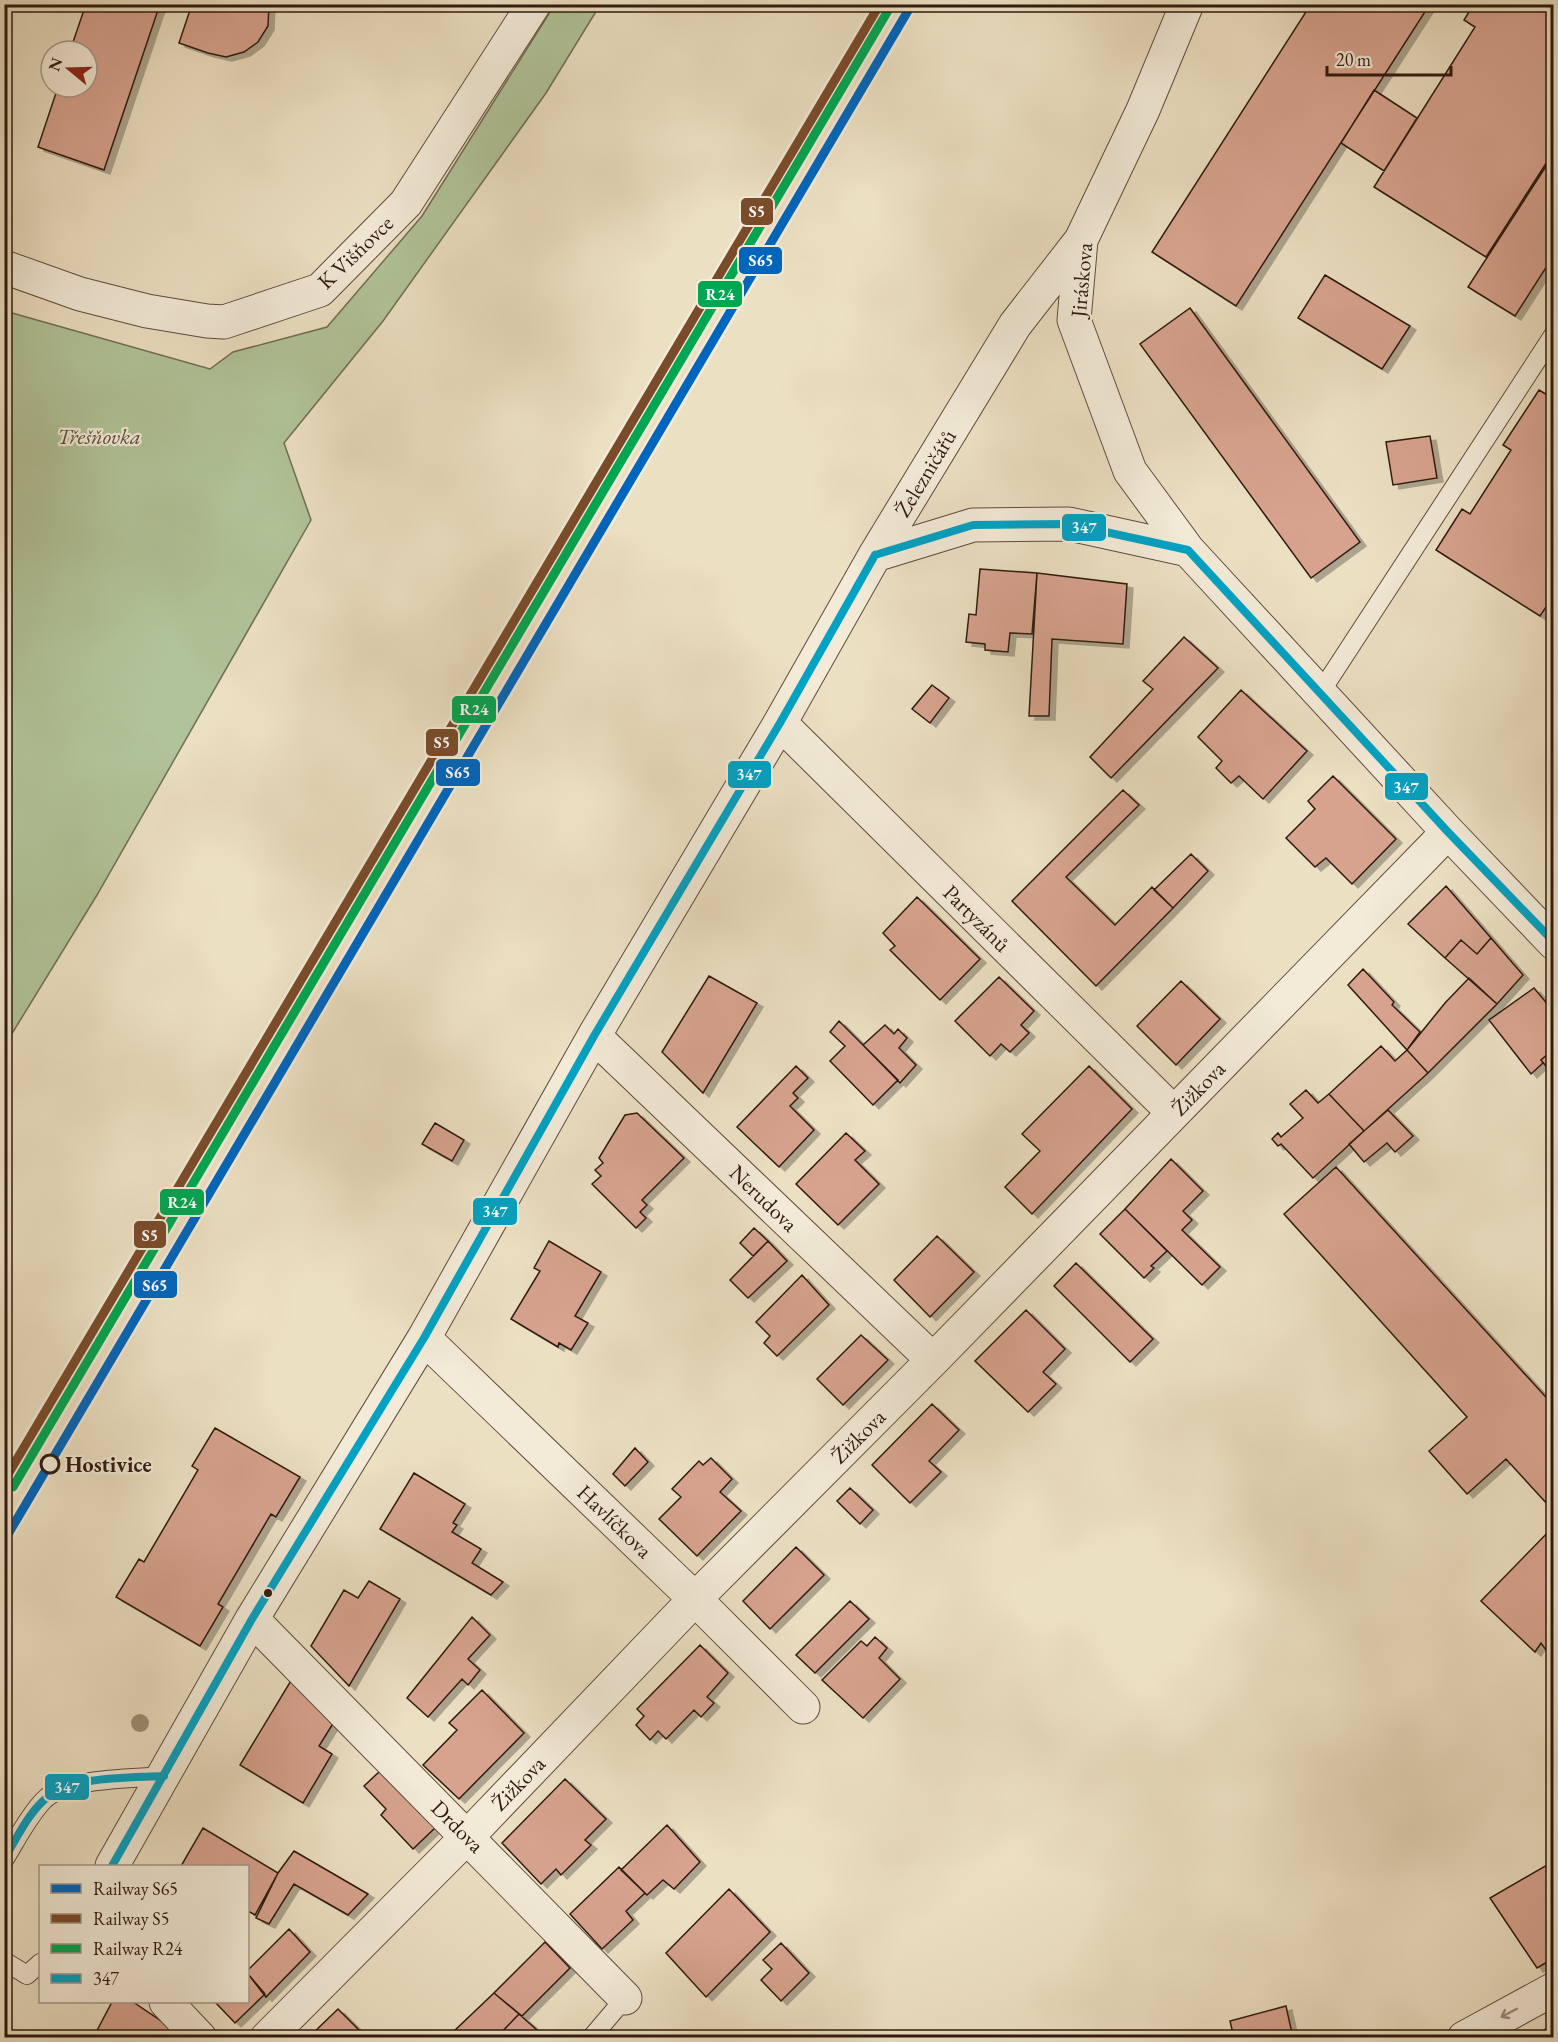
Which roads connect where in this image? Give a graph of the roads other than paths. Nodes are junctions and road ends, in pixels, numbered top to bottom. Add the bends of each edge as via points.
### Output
1 (534, 4) edge
2 (1187, 4) edge
3 (1082, 240) junction
4 (4, 267) edge
5 (1554, 334) edge
6 (1188, 550) junction
7 (875, 555) junction
8 (1320, 693) junction
9 (780, 723) junction
10 (1448, 832) junction
11 (1554, 943) edge
12 (594, 1036) junction
13 (1174, 1113) junction
14 (424, 1338) junction
15 (933, 1360) junction
16 (695, 1599) junction
17 (252, 1619) junction
18 (803, 1707) dead end
19 (164, 1776) junction
20 (468, 1836) junction
21 (4, 1860) edge
22 (113, 1865) edge
23 (4, 1961) edge
24 (39, 1964) edge
25 (1554, 1989) edge
26 (625, 1998) joint
27 (168, 2003) edge
28 (200, 2037) edge
29 (267, 2037) edge
30 (591, 2037) edge
31 (1464, 2037) edge

1 - 4 street, K Višňovce via 406,203 320,290 224,322 207,321 80,294
2 - 3 street, Jiráskova
3 - 6 street, Jiráskova via 1074,320 1130,471
3 - 7 street, Železničářů via 1015,325
5 - 8 lane
6 - 7 street via 1069,524 973,525
6 - 8 street, Jiráskova
7 - 9 street, Železničářů
8 - 10 street, Jiráskova
9 - 12 street, Železničářů
9 - 13 street, Partyzánů
10 - 11 street, Jiráskova
10 - 13 street, Žižkova
12 - 14 street, Železničářů
12 - 15 street, Nerudova
13 - 15 street, Žižkova
14 - 16 street, Havlíčkova
14 - 17 street, Železničářů
15 - 16 street, Žižkova
16 - 18 street, Havlíčkova
16 - 20 street, Žižkova
17 - 19 street, Železničářů
17 - 20 street, Drdova
19 - 21 lane via 74,1784 59,1789 35,1811
19 - 22 street, Železničářů
20 - 26 street, Drdova
20 - 29 street, Žižkova
23 - 24 lane via 27,1975
25 -> 31 street
26 - 30 lane, Drdova
27 - 28 street

